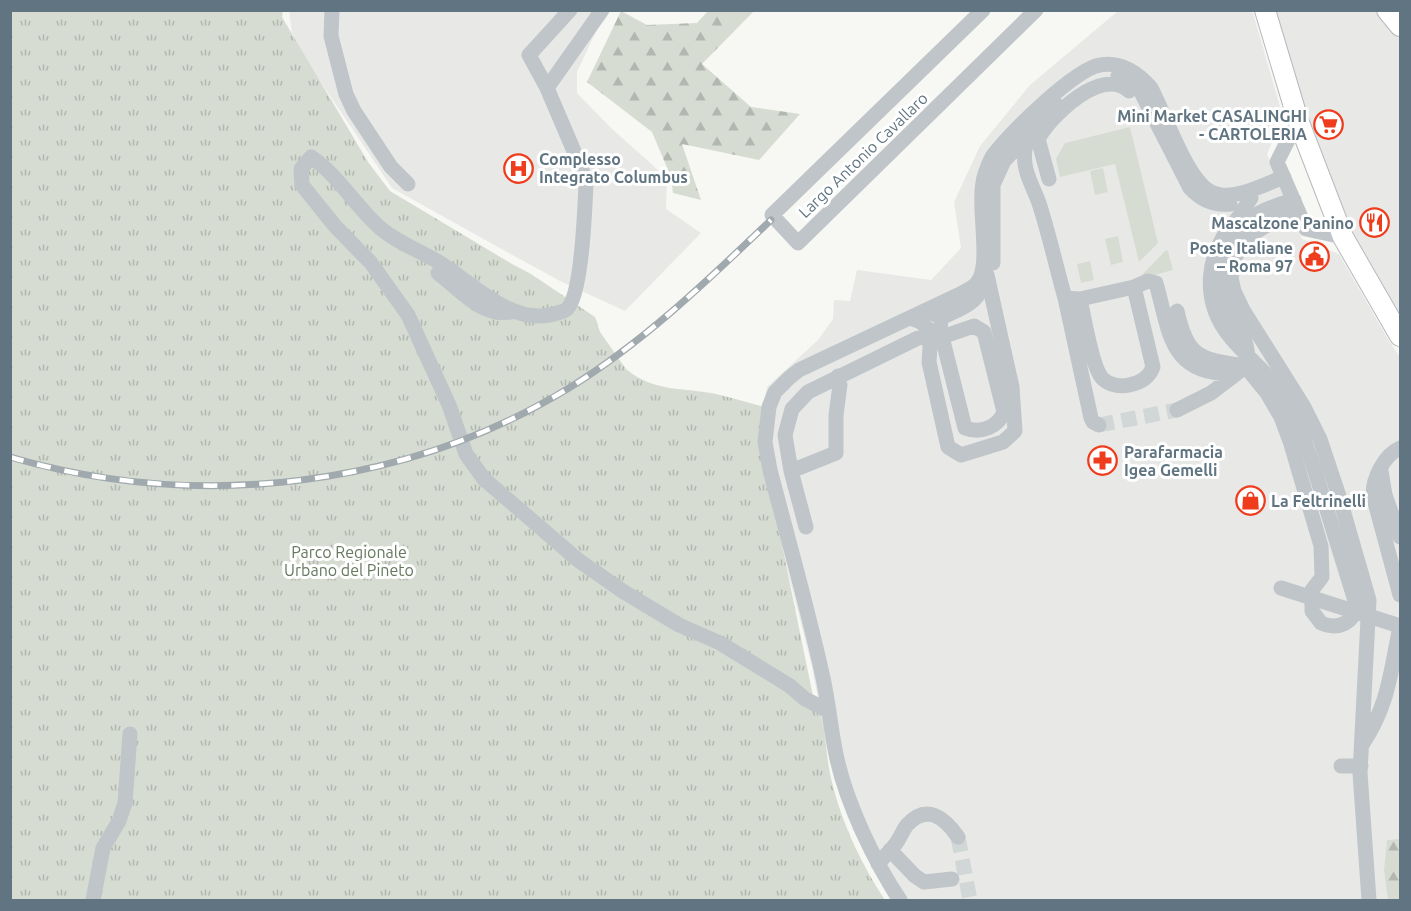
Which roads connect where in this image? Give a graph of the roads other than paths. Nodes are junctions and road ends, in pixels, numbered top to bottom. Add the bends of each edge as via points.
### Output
1 (332, 10) edge
2 (570, 10) edge
3 (602, 10) edge
4 (983, 10) edge
5 (1036, 10) edge
6 (1387, 10) edge
7 (1267, 13) edge
8 (1401, 26) edge
9 (547, 88) junction
10 (1150, 111) junction
11 (1298, 120) junction
12 (1035, 127) junction
13 (1049, 179) dead end
14 (408, 184) dead end
15 (1291, 193) junction
16 (1248, 195) junction
17 (1262, 211) junction
18 (1343, 237) junction
19 (438, 273) dead end
20 (982, 279) junction
21 (1134, 288) junction
22 (1072, 298) junction
23 (516, 310) junction
24 (926, 310) junction
25 (1177, 311) dead end
26 (910, 318) junction
27 (941, 318) junction
28 (1401, 336) edge
29 (937, 340) junction
30 (1240, 370) junction
31 (838, 376) junction
32 (1176, 410) tunnel mouth
33 (1099, 425) dead end
34 (1401, 448) edge
35 (790, 471) junction
36 (1381, 471) junction
37 (806, 527) dead end
38 (1401, 537) edge
39 (1281, 588) dead end
40 (1401, 595) edge
41 (1401, 627) edge
42 (823, 679) junction
43 (790, 686) junction
44 (829, 711) junction
45 (130, 734) dead end
46 (1362, 745) junction
47 (1341, 766) dead end
48 (1361, 766) junction
49 (958, 837) tunnel mouth
50 (890, 850) junction
51 (878, 864) junction
52 (952, 879) dead end
53 (93, 900) edge
54 (900, 900) edge
55 (1369, 900) edge

1 - 14 street via 331,36 346,94 391,167
2 - 9 street via 529,55
3 - 9 street
4 - 5 street, Largo Antonio Cavallaro via 772,216 798,243
6 - 8 main road
7 - 11 main road
9 - 23 street via 585,176 579,272 572,302 566,310 544,317
10 - 12 street via 1141,92 1128,79 1100,73 1074,88
10 - 13 street via 1118,84 1094,86 1083,93 1048,125 1038,140
10 - 16 street via 1179,171 1197,195 1208,202 1228,204
11 - 15 street via 1277,162
11 - 18 main road
12 - 20 street via 1004,161 993,185 993,264
12 - 22 street via 1025,147 1024,163
15 - 16 street
15 - 17 street
15 - 18 street via 1306,230
15 - 46 street via 1243,242 1235,257 1232,285 1320,439 1369,600
16 - 17 street
16 - 20 street via 1220,194 1203,187 1188,166 1152,88 1126,68 1097,65 1060,89 992,158 980,189
16 - 30 street, bridge via 1214,255 1210,287 1214,308 1229,336 1286,400 1300,427 1356,604 1351,619 1337,626 1321,623 1312,611 1312,590 1322,577 1321,546 1281,417 1268,393
17 - 30 street via 1232,240 1222,269 1223,290 1248,358
18 - 28 main road
19 - 23 street via 485,310 501,314
20 - 24 street via 958,296
20 - 27 street via 982,293 974,301
20 - 29 street via 1012,387 1015,431 1003,442 961,455 948,447 929,362
21 - 22 street
21 - 22 street via 1153,367 1144,379 1129,386 1111,384 1099,375
21 - 30 street via 1148,280 1156,283 1169,336 1178,353 1192,365 1222,374
22 - 33 street via 1091,418
23 - 43 street via 503,306 379,227 325,167 311,157 301,169 302,185 370,263 408,315 449,405 466,454 484,479 578,560 624,592 679,625 720,642
24 - 26 street
24 - 27 street
25 - 30 street via 1187,344 1200,357
26 - 29 street via 921,322
26 - 42 street via 799,370 775,392 769,407 765,442 770,470
27 - 29 street
29 - 29 street via 965,428 972,431 992,427 1004,412 984,332 974,326
29 - 31 street via 918,338
30 - 32 street via 1211,393
31 - 35 street via 808,392 792,409 785,435
31 - 35 street via 836,453
34 - 36 street via 1383,463
35 - 37 street
36 - 38 street
36 - 40 street via 1372,495
39 - 41 street, bridge
41 - 46 street via 1382,710
42 - 43 street via 813,687
42 - 44 street
43 - 44 street
44 - 51 street via 844,784
45 - 53 street via 125,803 103,848
46 - 48 street
47 - 48 street
48 - 55 street
49 - 50 street via 938,815 924,814 908,824
50 - 51 street
50 - 52 street via 924,882
51 - 54 street

